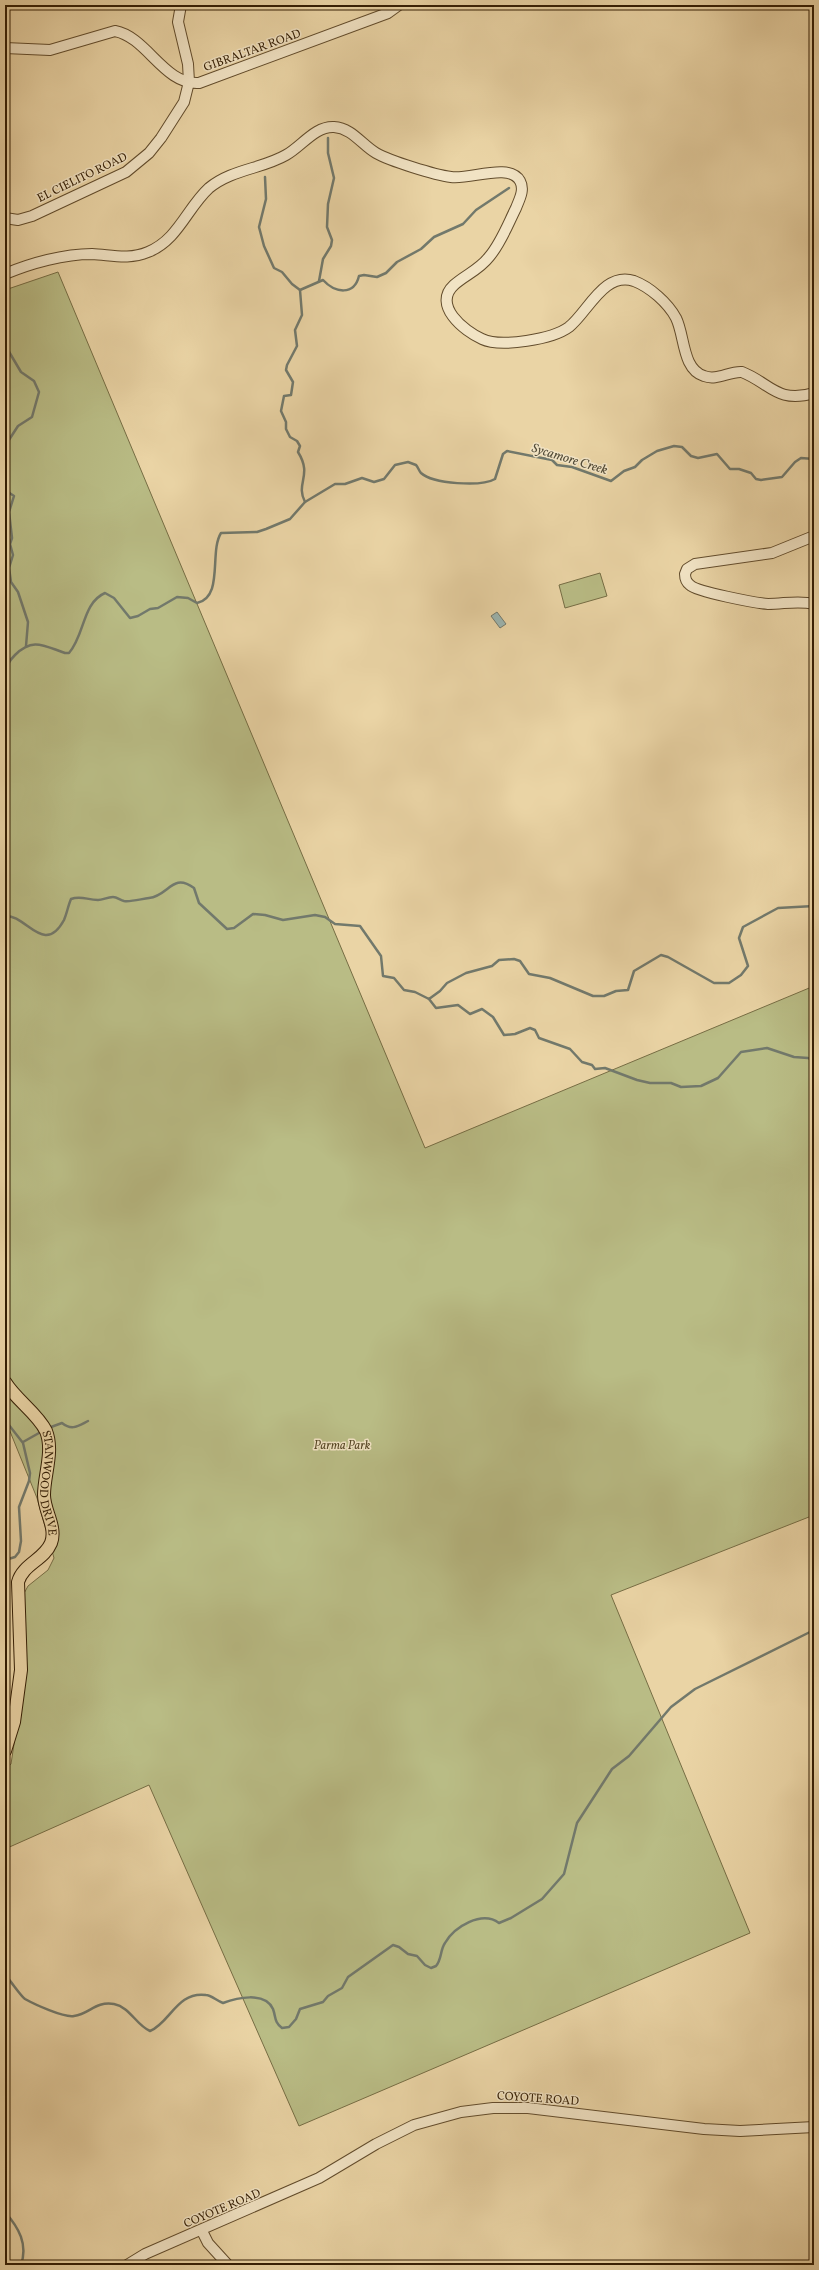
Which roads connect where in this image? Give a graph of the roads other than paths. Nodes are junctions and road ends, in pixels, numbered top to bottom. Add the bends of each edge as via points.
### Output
1 (181, 5) edge
2 (399, 5) edge
3 (5, 48) edge
4 (189, 82) junction
5 (5, 218) edge
6 (5, 274) edge
7 (814, 393) edge
8 (814, 536) edge
9 (814, 604) edge
10 (5, 1382) edge
11 (5, 1751) edge
12 (814, 2127) edge
13 (202, 2231) junction
14 (127, 2265) edge
15 (228, 2265) edge

1 - 4 street, EL CIELITO ROAD via 178,22 188,64
2 - 4 street, GIBRALTAR ROAD via 388,13 203,82
3 - 4 street via 50,50 111,31 120,32 176,76
4 - 5 street, EL CIELITO ROAD via 184,102 176,116 157,143 136,165 32,216 18,220
6 - 7 street via 68,256 91,254 125,257 148,252 161,245 178,228 212,186 230,176 279,158 316,132 335,127 349,131 381,156 445,176 470,177 505,172 519,179 522,185 521,195 494,251 477,270 455,284 447,295 447,308 451,316 478,338 494,343 505,343 561,331 576,321 603,290 613,283 627,280 647,288 671,310 678,323 689,363 699,374 714,378 742,372 776,392 799,396
8 - 9 street via 772,553 694,564 686,569 685,574 688,583 695,588 729,596 768,604
10 - 11 main road, STANWOOD DRIVE via 41,1424 47,1436 44,1495 53,1535 46,1550 25,1569 18,1582 21,1670 14,1722
12 - 13 street, COYOTE ROAD via 735,2130 544,2109 493,2108 469,2111 414,2125 319,2178
13 - 14 street, COYOTE ROAD via 145,2254
13 - 15 street via 208,2243

